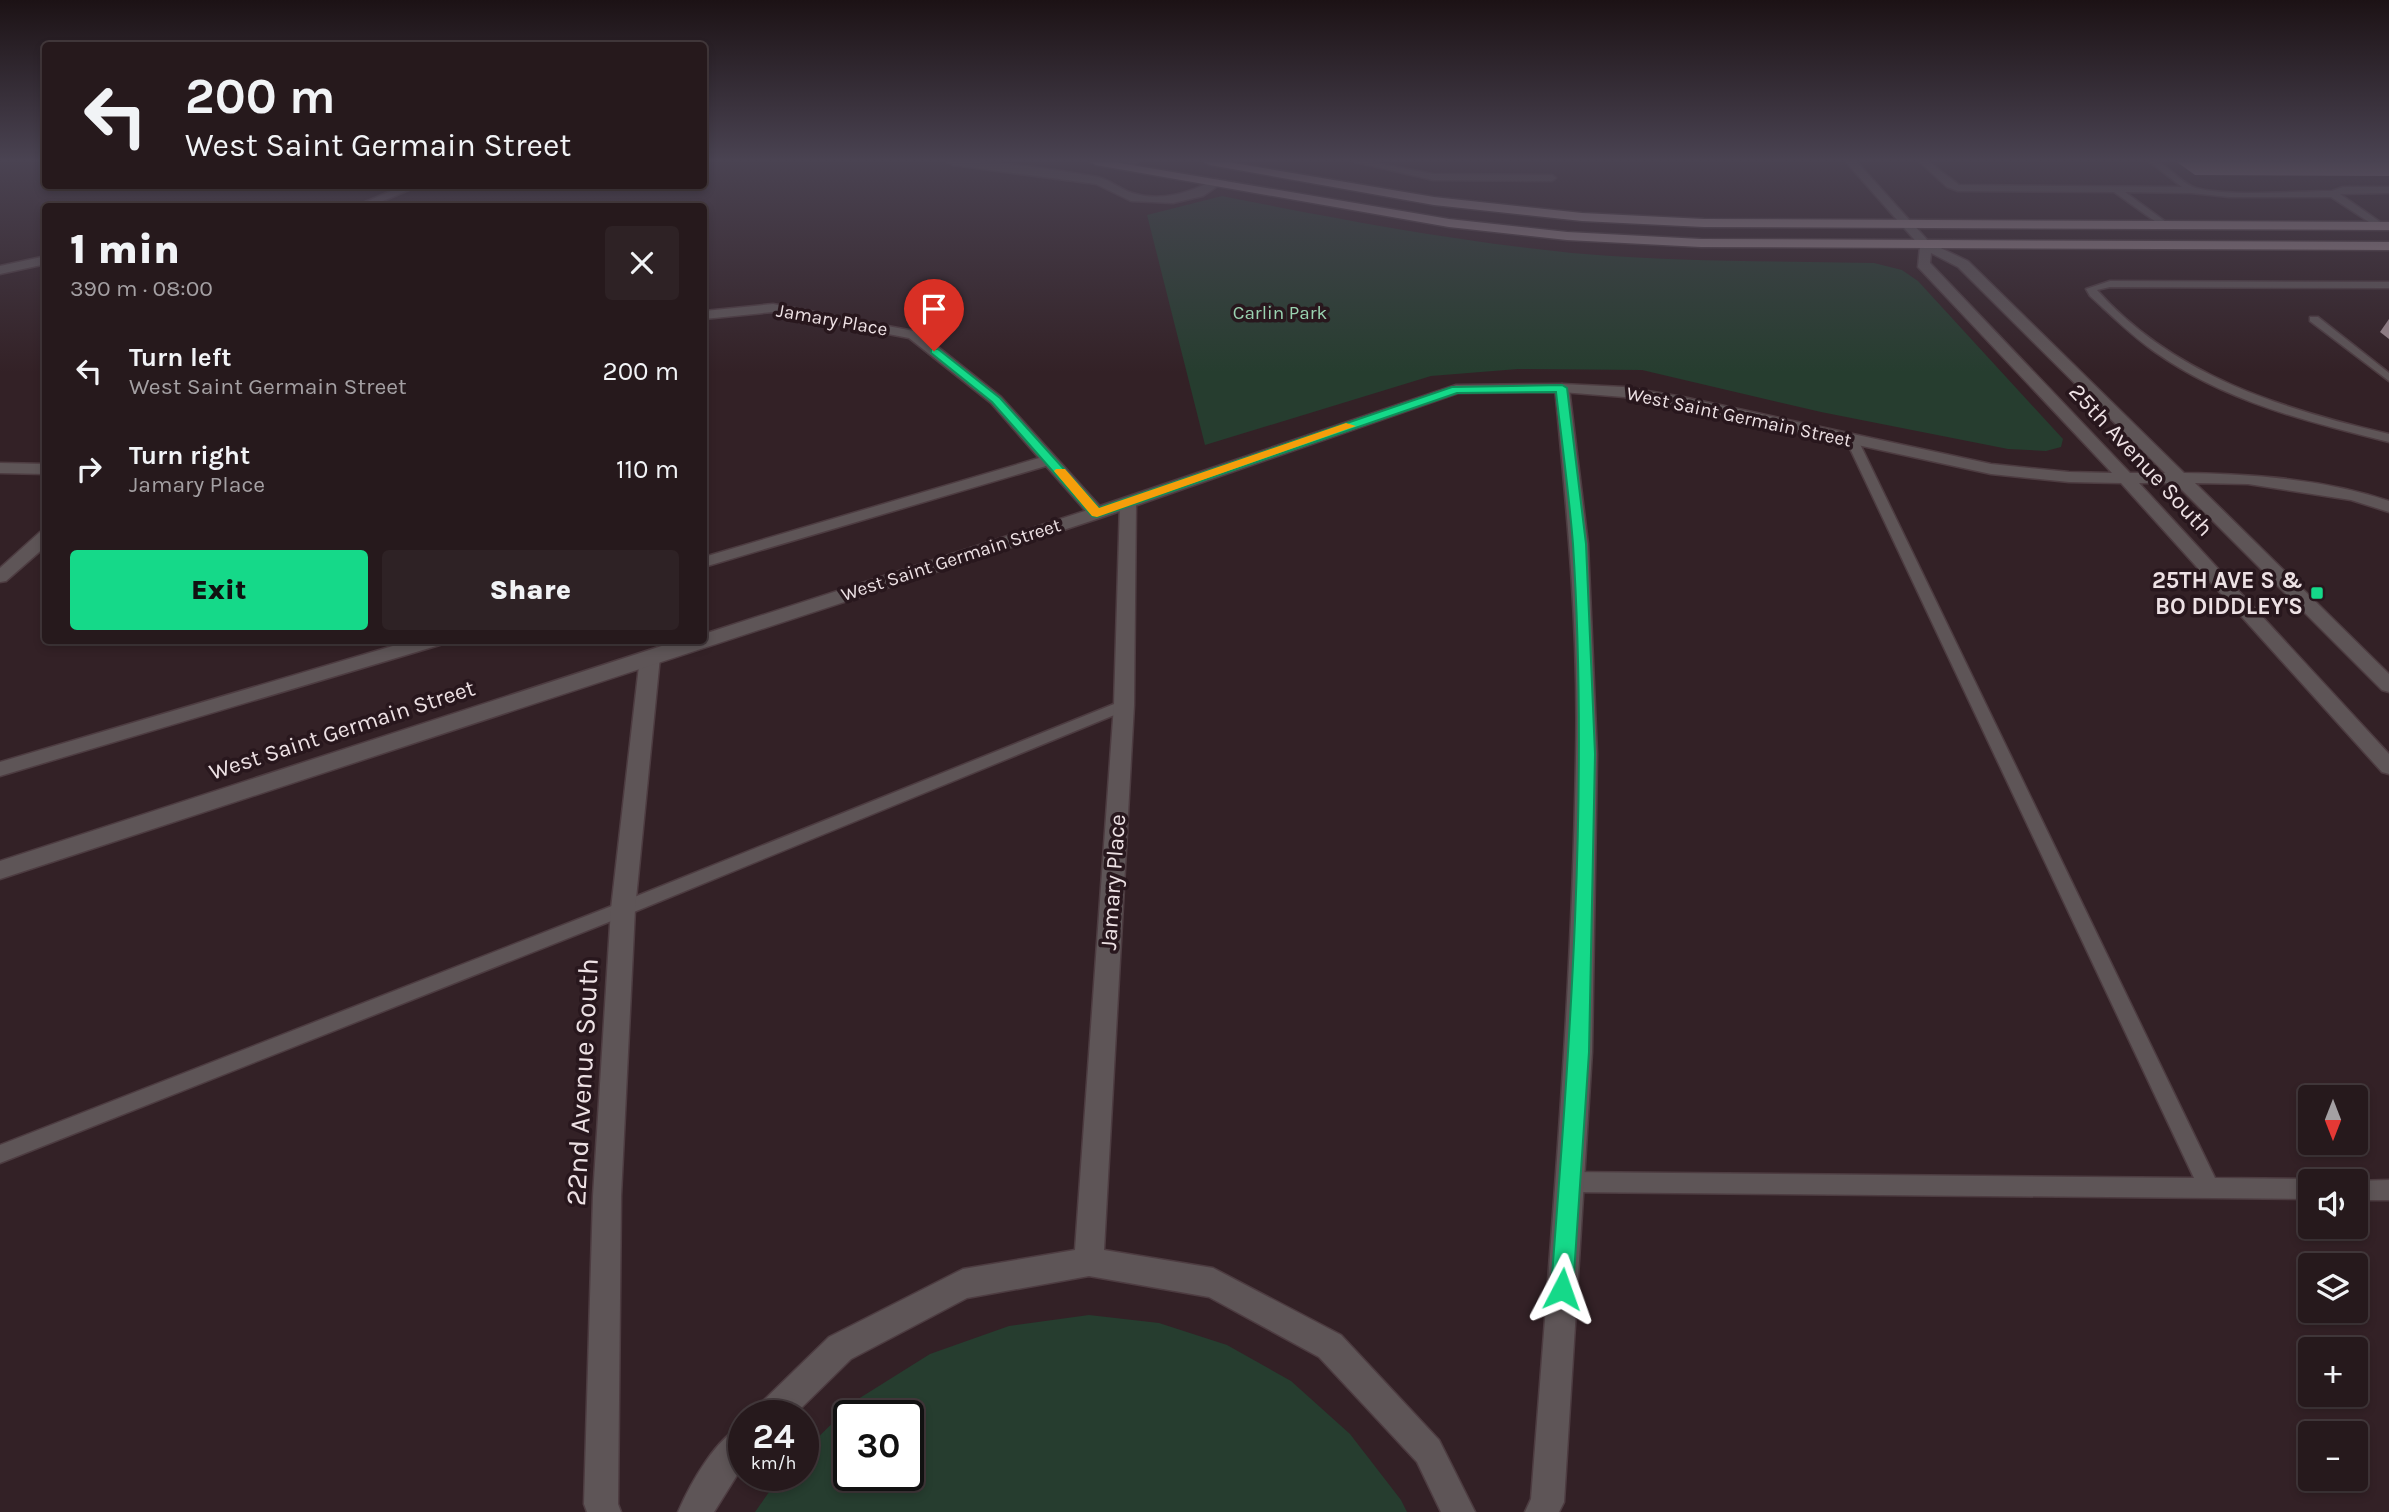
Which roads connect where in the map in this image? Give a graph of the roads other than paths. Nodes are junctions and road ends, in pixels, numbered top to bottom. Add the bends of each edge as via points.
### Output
1 (1536, 233) edge
2 (1914, 233) edge
3 (1926, 246) junction
4 (2389, 246) edge
5 (42, 261) edge
6 (0, 270) edge
7 (2389, 285) edge
8 (707, 315) edge
9 (2314, 319) dead end
10 (2389, 378) edge
11 (1562, 388) junction
12 (2389, 438) edge
13 (1852, 440) junction
14 (1050, 460) junction
15 (0, 468) edge
16 (42, 469) edge
17 (2126, 478) junction
18 (2183, 479) junction
19 (1128, 502) junction
20 (2389, 507) edge
21 (1097, 513) junction
22 (42, 540) edge
23 (707, 561) edge
24 (0, 577) edge
25 (707, 638) edge
26 (422, 644) edge
27 (690, 644) edge
28 (650, 657) junction
29 (2389, 685) edge
30 (1124, 705) junction
31 (2389, 767) edge
32 (0, 769) edge
33 (0, 870) edge
34 (623, 909) junction
35 (0, 1154) edge
36 (1569, 1182) junction
37 (2208, 1186) junction
38 (2298, 1189) edge
39 (2368, 1190) edge
40 (2389, 1190) edge
41 (1089, 1262) junction
42 (786, 1400) edge
43 (728, 1458) edge
44 (604, 1512) edge
45 (695, 1512) edge
46 (1458, 1512) edge
47 (1542, 1512) edge

1 - 3 main road via 1700,243
2 - 3 street, 25th Avenue South
3 - 4 main road
3 - 17 street, 25th Avenue South via 1923,264
3 - 18 street, 25th Avenue South via 1963,264
5 - 6 street
7 - 12 lane via 2110,284 2091,289 2147,340 2201,374 2280,407
8 - 14 street, Jamary Place via 773,308 914,335 996,400
9 - 10 lane
11 - 13 street, West Saint Germain Street via 1683,402
11 - 19 street, West Saint Germain Street via 1456,389
11 - 36 street via 1579,544 1587,754 1579,1052
13 - 17 street, West Saint Germain Street via 1991,469
13 - 37 lane
14 - 21 street, Jamary Place
14 - 23 street
15 - 16 street
17 - 18 street, West Saint Germain Street
17 - 31 street, 25th Avenue South
18 - 20 street, West Saint Germain Street via 2248,479 2354,495
18 - 29 street, 25th Avenue South
19 - 21 street, West Saint Germain Street
19 - 30 street, Jamary Place
21 - 25 street, West Saint Germain Street
22 - 24 street
26 - 32 street
27 - 28 street, West Saint Germain Street
28 - 33 street, West Saint Germain Street
28 - 34 street, 22nd Avenue South
30 - 34 lane
30 - 41 street, Jamary Place
34 - 35 lane
34 - 44 street, 22nd Avenue South via 607,1196
36 - 37 lane
36 - 47 street via 1547,1502
37 - 38 lane
39 - 40 lane
41 - 42 street via 963,1284 840,1348
41 - 46 street via 1213,1283 1330,1346 1428,1451
43 - 45 street

